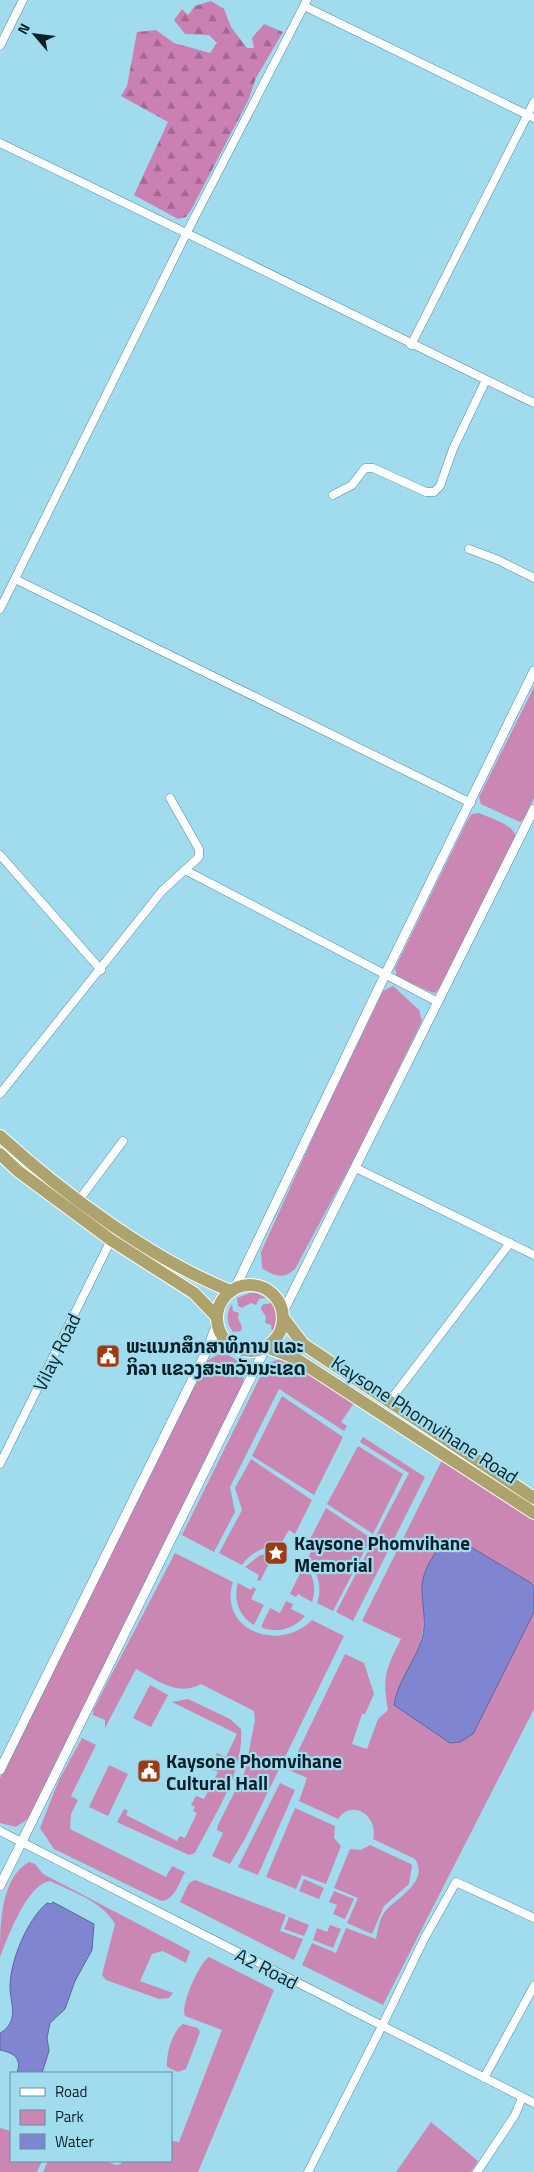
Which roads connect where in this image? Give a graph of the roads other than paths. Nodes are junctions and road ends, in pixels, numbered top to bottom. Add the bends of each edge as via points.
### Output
1 (23, 0) edge
2 (306, 3) edge
3 (0, 46) edge
4 (534, 102) edge
5 (531, 117) edge
6 (0, 143) edge
7 (187, 232) junction
8 (411, 345) junction
9 (486, 380) junction
10 (534, 403) edge
11 (333, 494) dead end
12 (469, 549) dead end
13 (534, 578) edge
14 (15, 579) junction
15 (0, 609) edge
16 (534, 671) edge
17 (170, 798) dead end
18 (471, 802) junction
19 (534, 809) edge
20 (0, 855) edge
21 (186, 870) junction
22 (101, 970) junction
23 (385, 974) junction
24 (438, 1002) junction
25 (0, 1094) edge
26 (0, 1136) edge
27 (123, 1141) dead end
28 (0, 1154) edge
29 (356, 1168) junction
30 (79, 1200) junction
31 (111, 1240) junction
32 (510, 1243) junction
33 (534, 1255) edge
34 (233, 1289) junction
35 (284, 1315) junction
36 (217, 1320) junction
37 (266, 1347) junction
38 (374, 1400) junction
39 (389, 1402) junction
40 (0, 1464) edge
41 (534, 1498) edge
42 (534, 1513) edge
43 (0, 1770) edge
44 (0, 1831) edge
45 (21, 1842) junction
46 (0, 1886) edge
47 (534, 1918) edge
48 (534, 1986) edge
49 (382, 2026) junction
50 (484, 2078) junction
51 (522, 2098) junction
52 (534, 2103) edge
53 (308, 2172) edge
54 (477, 2172) edge

1 - 3 street
2 - 5 street
2 - 7 street
4 - 5 street
5 - 8 street
6 - 7 street
7 - 8 street
7 - 14 street
8 - 9 street
9 - 10 street
9 - 11 street via 453,449 440,486 434,492 426,492 373,468 365,468 352,485
12 - 13 street
14 - 15 street
14 - 18 street
16 - 18 street
17 - 21 street via 199,849 196,861
18 - 23 street
19 - 24 street
20 - 22 street
21 - 22 street via 162,891
21 - 23 street
22 - 25 street
23 - 24 street
23 - 34 street
24 - 29 street
26 - 30 highway
27 - 30 street
28 - 31 highway
29 - 32 street
29 - 35 street
30 - 34 highway via 119,1229 202,1280
31 - 36 highway via 194,1293
31 - 40 street, Vilay Road
32 - 33 street
32 - 39 street
34 - 35 highway via 247,1284 265,1288 279,1300
34 - 36 highway via 220,1305
35 - 37 highway via 279,1335
35 - 38 highway, Kaysone Phomvihane Road via 303,1344
36 - 37 highway via 226,1340 236,1348 248,1351
36 - 43 street via 208,1348
37 - 38 highway, Kaysone Phomvihane Road via 295,1358
37 - 45 street
38 - 39 highway, Kaysone Phomvihane Road
38 - 42 highway, Kaysone Phomvihane Road
39 - 41 highway, Kaysone Phomvihane Road
44 - 45 street, A2 Road
45 - 46 street
45 - 49 street, A2 Road
47 - 49 street via 456,1882
48 - 50 street
49 - 50 street, A2 Road
49 - 53 street
50 - 51 street, A2 Road
51 - 52 street, A2 Road
51 - 54 street

